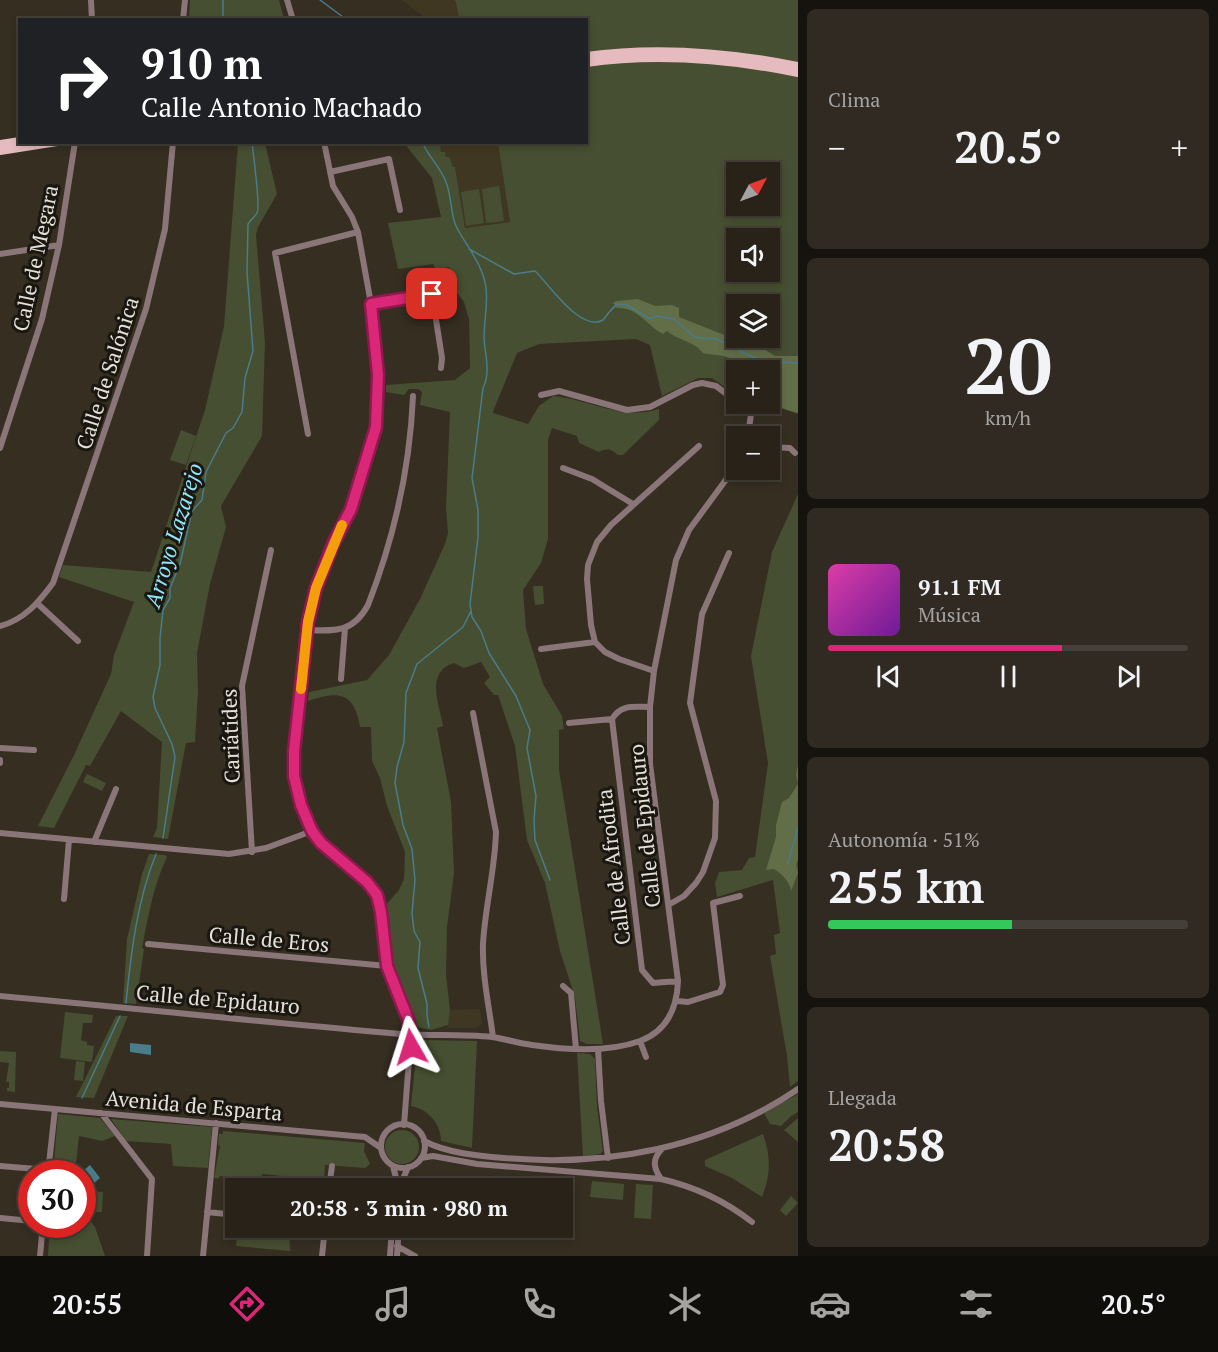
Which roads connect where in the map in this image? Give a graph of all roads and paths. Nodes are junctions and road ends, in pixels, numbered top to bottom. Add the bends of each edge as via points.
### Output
1 (92, 0) edge
2 (185, 0) edge
3 (287, 0) edge
4 (92, 18) edge
5 (183, 18) edge
6 (292, 18) edge
7 (588, 56) edge
8 (588, 63) edge
9 (798, 66) edge
10 (798, 73) edge
11 (18, 141) edge
12 (0, 144) edge
13 (44, 144) edge
14 (75, 144) edge
15 (173, 144) edge
16 (324, 144) edge
17 (0, 151) edge
18 (330, 172) junction
19 (400, 210) dead end
20 (357, 232) junction
21 (58, 245) junction
22 (0, 254) edge
23 (371, 304) junction
24 (441, 368) dead end
25 (726, 393) edge
26 (541, 395) dead end
27 (413, 396) dead end
28 (308, 434) dead end
29 (699, 446) dead end
30 (0, 448) edge
31 (780, 448) edge
32 (795, 453) dead end
33 (563, 468) dead end
34 (726, 480) edge
35 (633, 504) junction
36 (271, 550) dead end
37 (729, 553) dead end
38 (38, 604) junction
39 (0, 626) edge
40 (345, 628) junction
41 (307, 630) junction
42 (78, 641) dead end
43 (596, 642) junction
44 (541, 648) dead end
45 (654, 671) junction
46 (342, 679) dead end
47 (650, 707) junction
48 (473, 713) dead end
49 (612, 719) junction
50 (569, 723) dead end
51 (0, 748) edge
52 (34, 750) dead end
53 (116, 789) dead end
54 (312, 831) junction
55 (0, 833) edge
56 (69, 840) junction
57 (94, 842) junction
58 (252, 852) junction
59 (740, 896) dead end
60 (64, 899) dead end
61 (670, 904) junction
62 (148, 944) dead end
63 (387, 966) junction
64 (678, 981) junction
65 (563, 986) dead end
66 (0, 996) edge
67 (677, 1001) junction
68 (411, 1034) junction
69 (493, 1037) junction
70 (640, 1041) junction
71 (576, 1049) junction
72 (598, 1049) junction
73 (646, 1057) dead end
74 (798, 1089) edge
75 (0, 1104) edge
76 (55, 1109) junction
77 (101, 1113) junction
78 (216, 1123) junction
79 (404, 1125) junction
80 (424, 1141) junction
81 (381, 1148) junction
82 (662, 1148) junction
83 (421, 1158) junction
84 (608, 1158) junction
85 (49, 1160) edge
86 (578, 1161) junction
87 (0, 1166) edge
88 (332, 1166) dead end
89 (393, 1166) junction
90 (408, 1167) junction
91 (18, 1168) edge
92 (577, 1172) junction
93 (330, 1178) edge
94 (394, 1178) edge
95 (403, 1178) edge
96 (661, 1179) junction
97 (207, 1212) junction
98 (225, 1214) edge
99 (0, 1218) edge
100 (18, 1220) edge
101 (752, 1222) dead end
102 (42, 1238) edge
103 (324, 1238) edge
104 (391, 1238) edge
105 (398, 1238) edge
106 (398, 1246) junction
107 (40, 1256) edge
108 (147, 1256) edge
109 (203, 1256) edge
110 (322, 1256) edge
111 (390, 1256) edge
112 (397, 1256) edge
113 (415, 1256) edge

1 - 4 street
2 - 5 street
3 - 6 street
7 - 9 main road via 682,51
8 - 10 main road via 682,58
11 - 12 main road
13 - 17 main road
14 - 21 street, Calle de Megara
15 - 38 street, Calle de Salónica via 165,229 146,309 53,583
16 - 18 street
18 - 19 street via 389,159
18 - 20 street via 333,186
20 - 23 street
20 - 28 street via 275,253
21 - 22 street
21 - 30 street, Calle de Megara via 42,319
23 - 24 street via 432,294
23 - 41 street via 378,375 376,427 351,509 316,588
25 - 26 street via 702,383 650,407 627,410 559,391
27 - 40 street via 412,434 397,520 368,605
29 - 35 street
31 - 32 street
33 - 35 street via 592,479
34 - 45 street, Calle de Epidauro via 689,530 676,560
35 - 43 street via 597,542 588,565 591,625
36 - 58 street, Cariátides via 242,686
37 - 61 street via 702,614 690,703 716,801 716,838 696,883
38 - 39 street, Calle de Salónica
38 - 42 street
40 - 41 street
40 - 46 street
41 - 54 street via 294,776
43 - 44 street
43 - 45 street via 619,659
45 - 47 street, Calle de Epidauro
47 - 49 street via 624,706
47 - 61 street, Calle de Epidauro via 650,764
48 - 69 street via 496,832 483,951
49 - 50 street
49 - 64 street, Calle de Afrodita via 642,970 653,983
51 - 52 street
53 - 57 street
54 - 58 street
54 - 63 street via 377,895
55 - 56 street
56 - 57 street
56 - 60 street
57 - 58 street via 230,854
59 - 67 street via 712,903 723,985 720,992 688,1002
61 - 64 street, Calle de Epidauro
62 - 63 street, Calle de Eros
63 - 68 street
64 - 67 street, Calle de Epidauro
65 - 71 street via 571,993
66 - 68 street, Calle de Epidauro
67 - 70 street, Calle de Epidauro via 661,1028
68 - 69 street, Calle de Epidauro
68 - 79 street
69 - 71 street, Calle de Epidauro
70 - 72 street, Calle de Epidauro
70 - 73 street
71 - 72 street, Calle de Epidauro
72 - 84 street
74 - 82 street via 758,1114
75 - 76 street, Avenida de Esparta
76 - 77 street, Avenida de Esparta
76 - 85 street
77 - 78 street, Avenida de Esparta
77 - 108 street via 152,1179
78 - 81 street, Avenida de Esparta via 365,1137
78 - 97 street
79 - 80 street via 416,1130
79 - 81 street via 387,1131
80 - 83 street
80 - 86 street via 434,1147 480,1156
81 - 89 street
82 - 84 street
82 - 96 street via 654,1162
83 - 90 street
83 - 92 street
84 - 86 street
86 - 92 street
87 - 91 street
88 - 93 street
89 - 90 street
89 - 94 street
90 - 95 street
92 - 96 street
96 - 101 street via 711,1194
97 - 98 street
97 - 109 street
99 - 100 street
102 - 107 street
103 - 110 street
104 - 111 street
105 - 106 street
106 - 112 street
106 - 113 street

